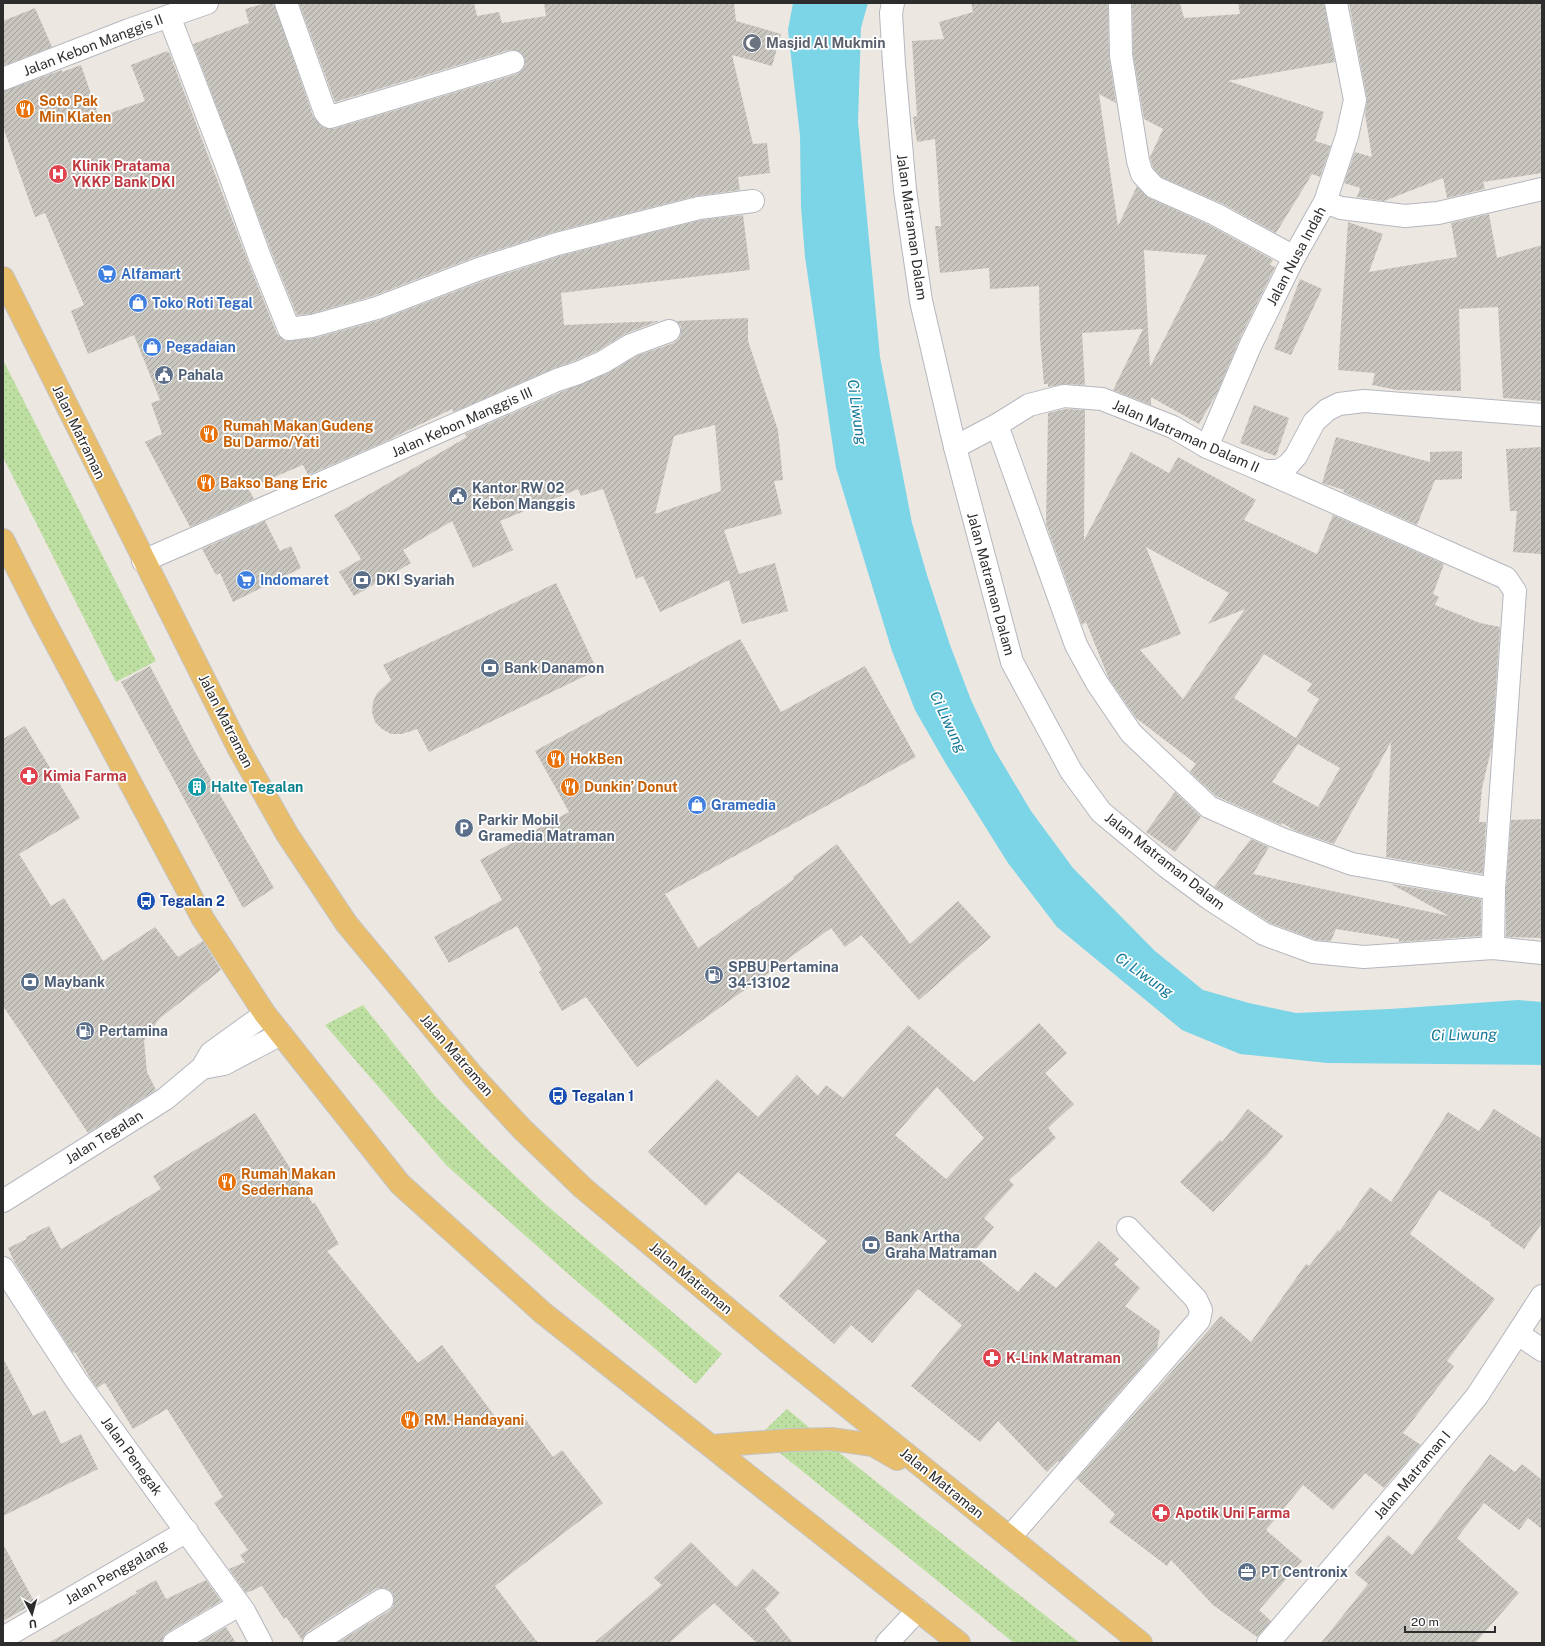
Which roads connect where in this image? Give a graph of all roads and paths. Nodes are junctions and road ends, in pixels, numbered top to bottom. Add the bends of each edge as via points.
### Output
1 (207, 3) edge
2 (286, 3) edge
3 (893, 3) edge
4 (1120, 3) edge
5 (1336, 3) edge
6 (169, 16) junction
7 (513, 62) dead end
8 (3, 79) edge
9 (1542, 189) edge
10 (753, 201) dead end
11 (1325, 202) junction
12 (1294, 257) junction
13 (3, 278) edge
14 (670, 331) dead end
15 (1542, 415) edge
16 (997, 425) junction
17 (955, 447) junction
18 (1207, 447) junction
19 (1264, 471) junction
20 (3, 540) edge
21 (144, 560) junction
22 (1494, 889) junction
23 (1493, 948) junction
24 (1542, 953) edge
25 (265, 1014) junction
26 (281, 1034) junction
27 (202, 1068) junction
28 (3, 1201) edge
29 (1128, 1228) dead end
30 (3, 1268) edge
31 (1542, 1296) edge
32 (1518, 1334) junction
33 (1542, 1350) edge
34 (711, 1446) junction
35 (187, 1531) junction
36 (1010, 1537) junction
37 (382, 1600) dead end
38 (239, 1605) junction
39 (918, 1610) junction
40 (3, 1638) edge
41 (174, 1643) edge
42 (261, 1643) edge
43 (314, 1643) edge
44 (887, 1643) edge
45 (959, 1643) edge
46 (1124, 1643) edge
47 (1141, 1643) edge
48 (1268, 1643) edge

1 - 6 street, Jalan Kebon Manggis II
2 - 7 street via 325,112 330,117
3 - 17 street, Jalan Matraman Dalam via 891,13 894,64 906,197 921,301
4 - 12 street via 1121,55 1142,174 1154,187 1215,214
5 - 11 street via 1355,100 1347,136
6 - 8 street, Jalan Kebon Manggis II
6 - 10 street via 289,329 312,326 377,308 479,269 557,244 699,208
9 - 11 street, Jalan Nusa Indah via 1438,213 1405,216 1341,208
11 - 12 street, Jalan Nusa Indah
12 - 18 street, Jalan Nusa Indah via 1251,344
13 - 21 main road, Jalan Matraman
14 - 21 street, Jalan Kebon Manggis III via 631,345 603,362
15 - 19 street, Jalan Matraman Dalam II via 1364,401 1339,404 1327,410 1314,422 1296,456 1288,465 1278,471
16 - 17 street
16 - 18 street, Jalan Matraman Dalam II via 1029,406 1064,396 1102,399 1172,427
16 - 22 street via 1076,645 1083,658 1131,733 1209,807 1282,840 1352,864
17 - 23 street, Jalan Matraman Dalam via 1012,662 1070,771 1101,812 1167,867 1264,934 1313,952 1364,957
18 - 19 street, Jalan Matraman Dalam II
19 - 22 street via 1506,578 1515,591
20 - 25 main road via 203,919
21 - 36 main road, Jalan Matraman via 239,749 287,834 346,923 473,1076 522,1129 583,1188 771,1345
22 - 23 street
23 - 24 street, Jalan Matraman Dalam
25 - 26 main road
25 - 27 street, Jalan Tegalan via 211,1053
26 - 27 street, Jalan Tegalan via 224,1064
26 - 34 main road via 400,1184 543,1313
27 - 28 street, Jalan Tegalan via 165,1099
29 - 36 street via 1196,1299 1201,1310 1199,1320
30 - 35 street, Jalan Penegak via 76,1380
31 - 32 street, Jalan Matraman I
32 - 33 street
32 - 48 street, Jalan Matraman I via 1477,1396 1408,1482
34 - 39 main road
34 - 46 main road, Jalan Matraman via 831,1438 873,1445 902,1462
35 - 38 street, Jalan Penegak
35 - 40 street, Jalan Penggalang
36 - 47 main road, Jalan Matraman
37 - 43 street
38 - 41 street
38 - 42 street, Jalan Penegak
39 - 44 street
39 - 45 main road

